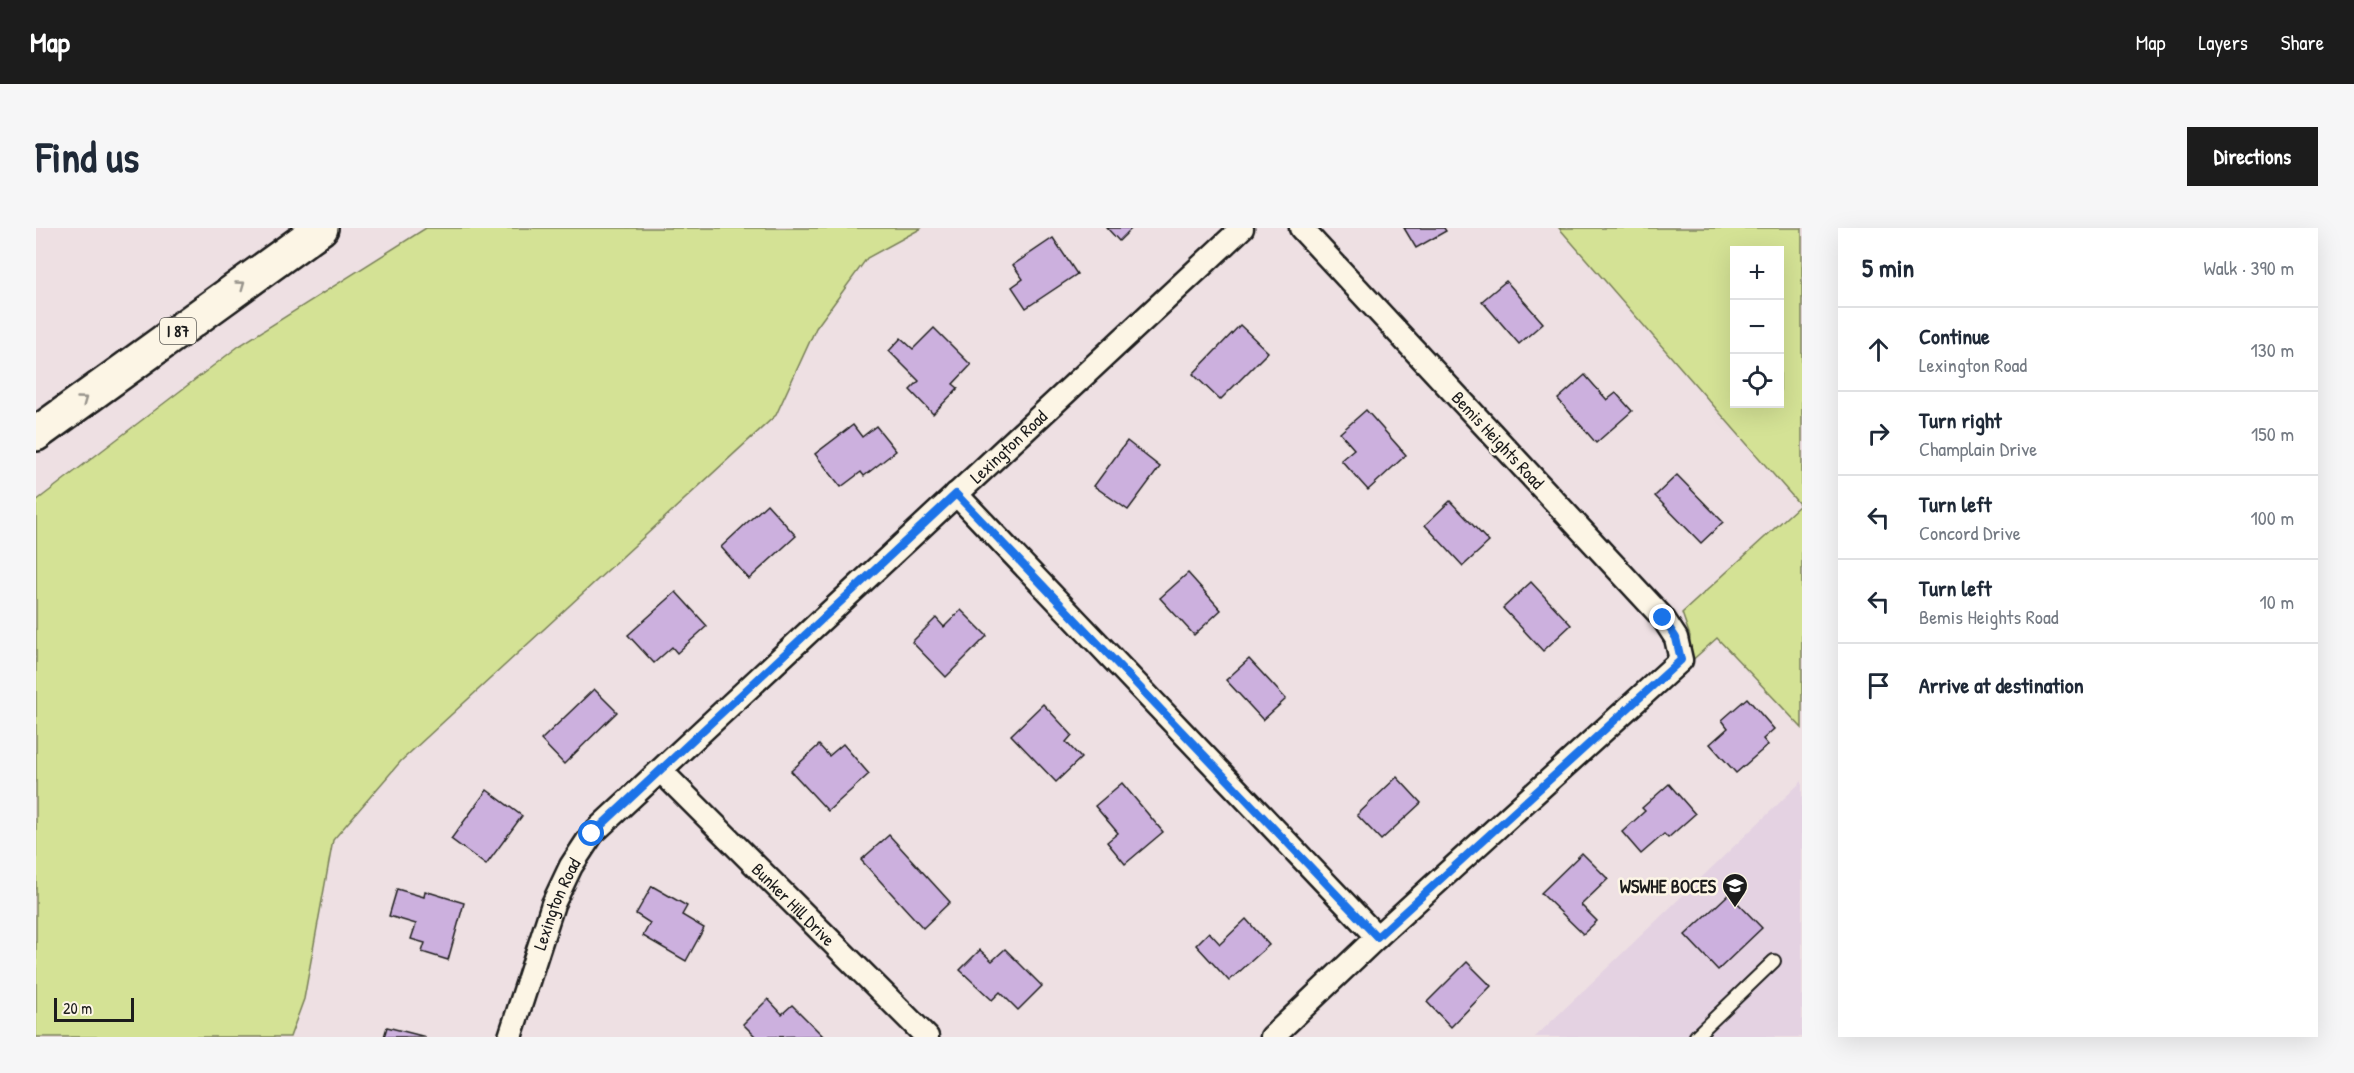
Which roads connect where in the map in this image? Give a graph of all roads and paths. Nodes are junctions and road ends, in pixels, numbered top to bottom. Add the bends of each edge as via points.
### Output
1 (321, 228) edge
2 (1242, 228) edge
3 (1301, 228) edge
4 (36, 434) edge
5 (956, 494) junction
6 (661, 771) junction
7 (1377, 937) junction
8 (1774, 960) dead end
9 (510, 1037) edge
10 (927, 1037) edge
11 (1272, 1037) edge
12 (1696, 1037) edge

4 -> 1 highway, I 87
2 - 5 street, Lexington Road
3 - 7 street, Bemis Heights Road via 1663,618 1676,638 1681,660
5 - 6 street, Lexington Road
5 - 7 street
6 - 9 street, Lexington Road via 592,834 571,866 553,904
6 - 10 street, Bunker Hill Drive
7 - 11 street
8 - 12 lane

